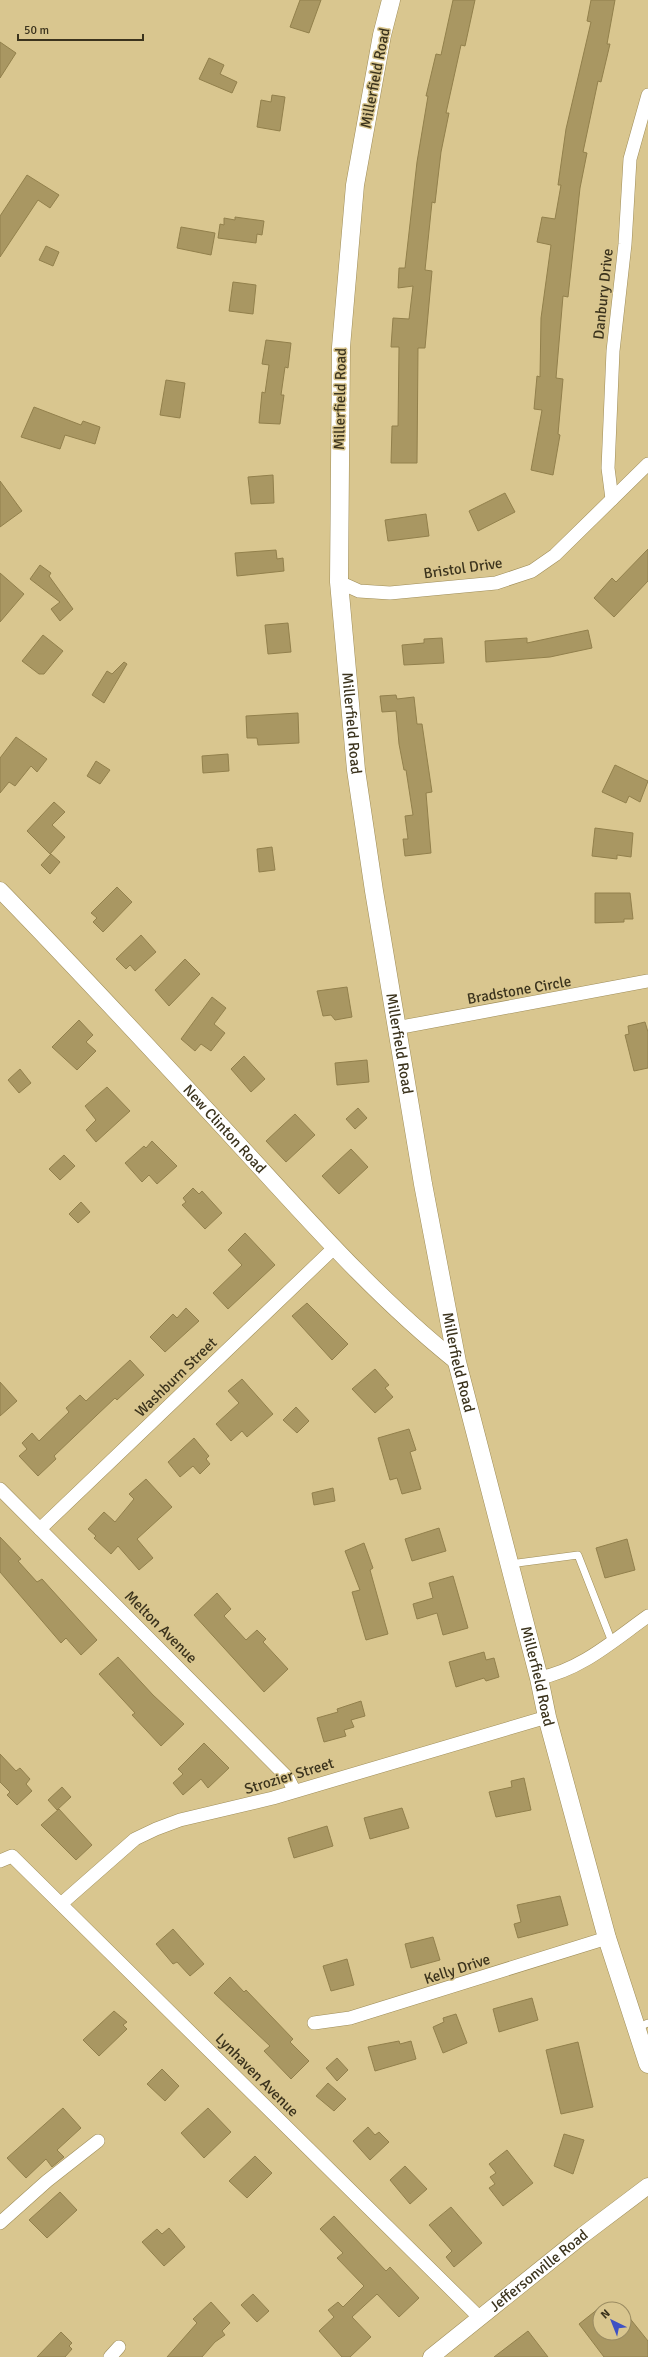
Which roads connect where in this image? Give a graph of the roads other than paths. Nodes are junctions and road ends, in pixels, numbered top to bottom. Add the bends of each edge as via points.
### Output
1 (391, 0) edge
2 (648, 95) edge
3 (648, 464) edge
4 (612, 499) junction
5 (339, 582) junction
6 (0, 890) edge
7 (648, 981) edge
8 (396, 1028) junction
9 (334, 1248) junction
10 (457, 1362) junction
11 (0, 1489) edge
12 (40, 1529) junction
13 (510, 1564) junction
14 (648, 1616) edge
15 (612, 1642) junction
16 (539, 1678) junction
17 (547, 1717) junction
18 (294, 1790) junction
19 (0, 1861) edge
20 (61, 1904) junction
21 (607, 1938) junction
22 (314, 2023) dead end
23 (642, 2025) edge
24 (648, 2064) edge
25 (98, 2141) dead end
26 (648, 2186) edge
27 (0, 2223) edge
28 (479, 2317) junction
29 (119, 2347) dead end
30 (110, 2357) edge
31 (431, 2357) edge

1 - 5 main road, Millerfield Road via 382,35 355,186 340,347
2 - 4 street, Danbury Drive via 630,159 625,244 613,351 608,468
3 - 4 street, Bristol Drive
4 - 5 street, Bristol Drive via 555,555 532,571 496,583 390,593 359,591
5 - 8 main road, Millerfield Road via 356,770
6 - 9 street, New Clinton Road via 79,971
7 - 8 street, Bradstone Circle
8 - 10 main road, Millerfield Road
9 - 10 street, New Clinton Road via 420,1332
9 - 12 street, Washburn Street
10 - 13 main road, Millerfield Road
11 - 12 street, Melton Avenue
12 - 18 street, Melton Avenue via 288,1778
13 - 15 lane via 578,1555
13 - 16 main road, Millerfield Road
14 - 15 street
15 - 16 street via 559,1674
16 - 17 main road, Millerfield Road
17 - 18 street, Strozier Street
17 - 21 main road, Millerfield Road
18 - 20 street, Strozier Street via 215,1813 180,1820 135,1839
19 - 20 street, Lynhaven Avenue via 12,1856
20 - 28 street, Lynhaven Avenue
21 - 22 street, Kelly Drive via 358,2016
21 - 23 main road, Millerfield Road
23 - 24 main road, Millerfield Road
25 - 27 street via 47,2181
26 - 28 street, Jeffersonville Road
28 - 31 street, Jeffersonville Road
29 - 30 street

